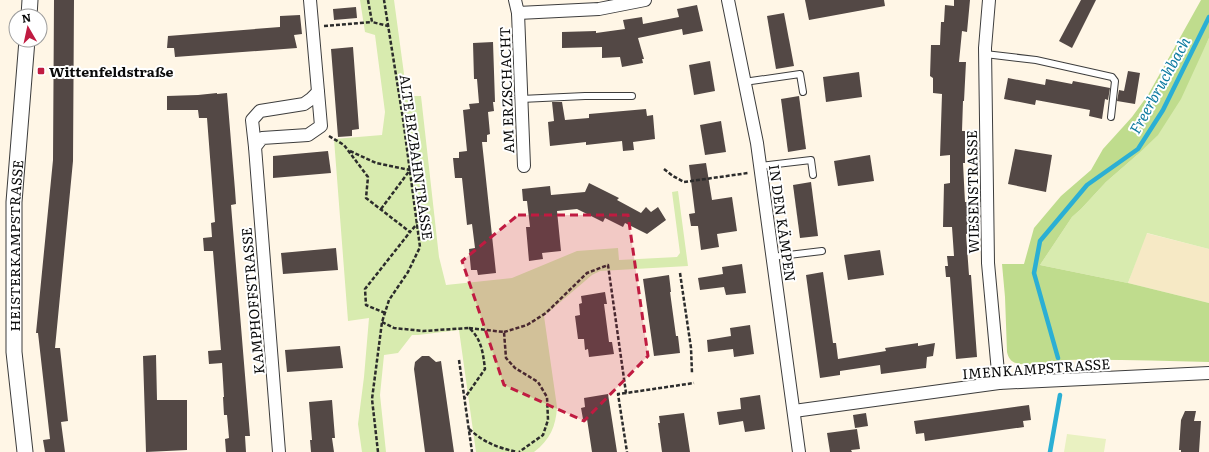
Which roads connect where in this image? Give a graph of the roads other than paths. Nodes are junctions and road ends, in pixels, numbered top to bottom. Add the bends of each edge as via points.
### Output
1 (310, 0) edge
2 (515, 0) edge
3 (644, 0) edge
4 (728, 0) edge
5 (989, 0) edge
6 (518, 13) junction
7 (26, 48) edge
8 (985, 54) junction
9 (744, 82) junction
10 (318, 92) junction
11 (803, 92) dead end
12 (632, 96) dead end
13 (521, 99) junction
14 (1111, 117) dead end
15 (255, 147) junction
16 (524, 166) dead end
17 (760, 168) junction
18 (813, 175) dead end
19 (822, 251) dead end
20 (772, 257) junction
21 (1209, 373) edge
22 (999, 383) junction
23 (794, 411) junction
24 (25, 452) edge
25 (279, 452) edge
26 (799, 452) edge

1 - 10 street
2 - 6 street, AM ERZSCHACHT
3 - 6 street, AM ERZSCHACHT via 599,9
4 - 9 street, IN DEN KÄMPEN
5 - 8 street, WIESENSTRASSE
6 - 13 street, AM ERZSCHACHT
7 - 24 street, HEISTERKAMPSTRASSE via 14,202 14,352
8 - 14 lane via 1036,60 1112,77 1115,81
8 - 22 street, WIESENSTRASSE via 988,263
9 - 11 lane via 800,74
9 - 17 street, IN DEN KÄMPEN
10 - 15 street, KAMPHOFFSTRASSE via 304,104 260,112 252,120
10 - 15 street via 321,126 308,134 262,138
12 - 13 lane
13 - 16 street, AM ERZSCHACHT
15 - 25 street, KAMPHOFFSTRASSE
17 - 18 lane via 811,160
17 - 20 street, IN DEN KÄMPEN
19 - 20 lane
20 - 23 street, IN DEN KÄMPEN
21 - 22 street, IMENKAMPSTRASSE
22 - 23 street, IMENKAMPSTRASSE
23 - 26 street, IN DEN KÄMPEN

